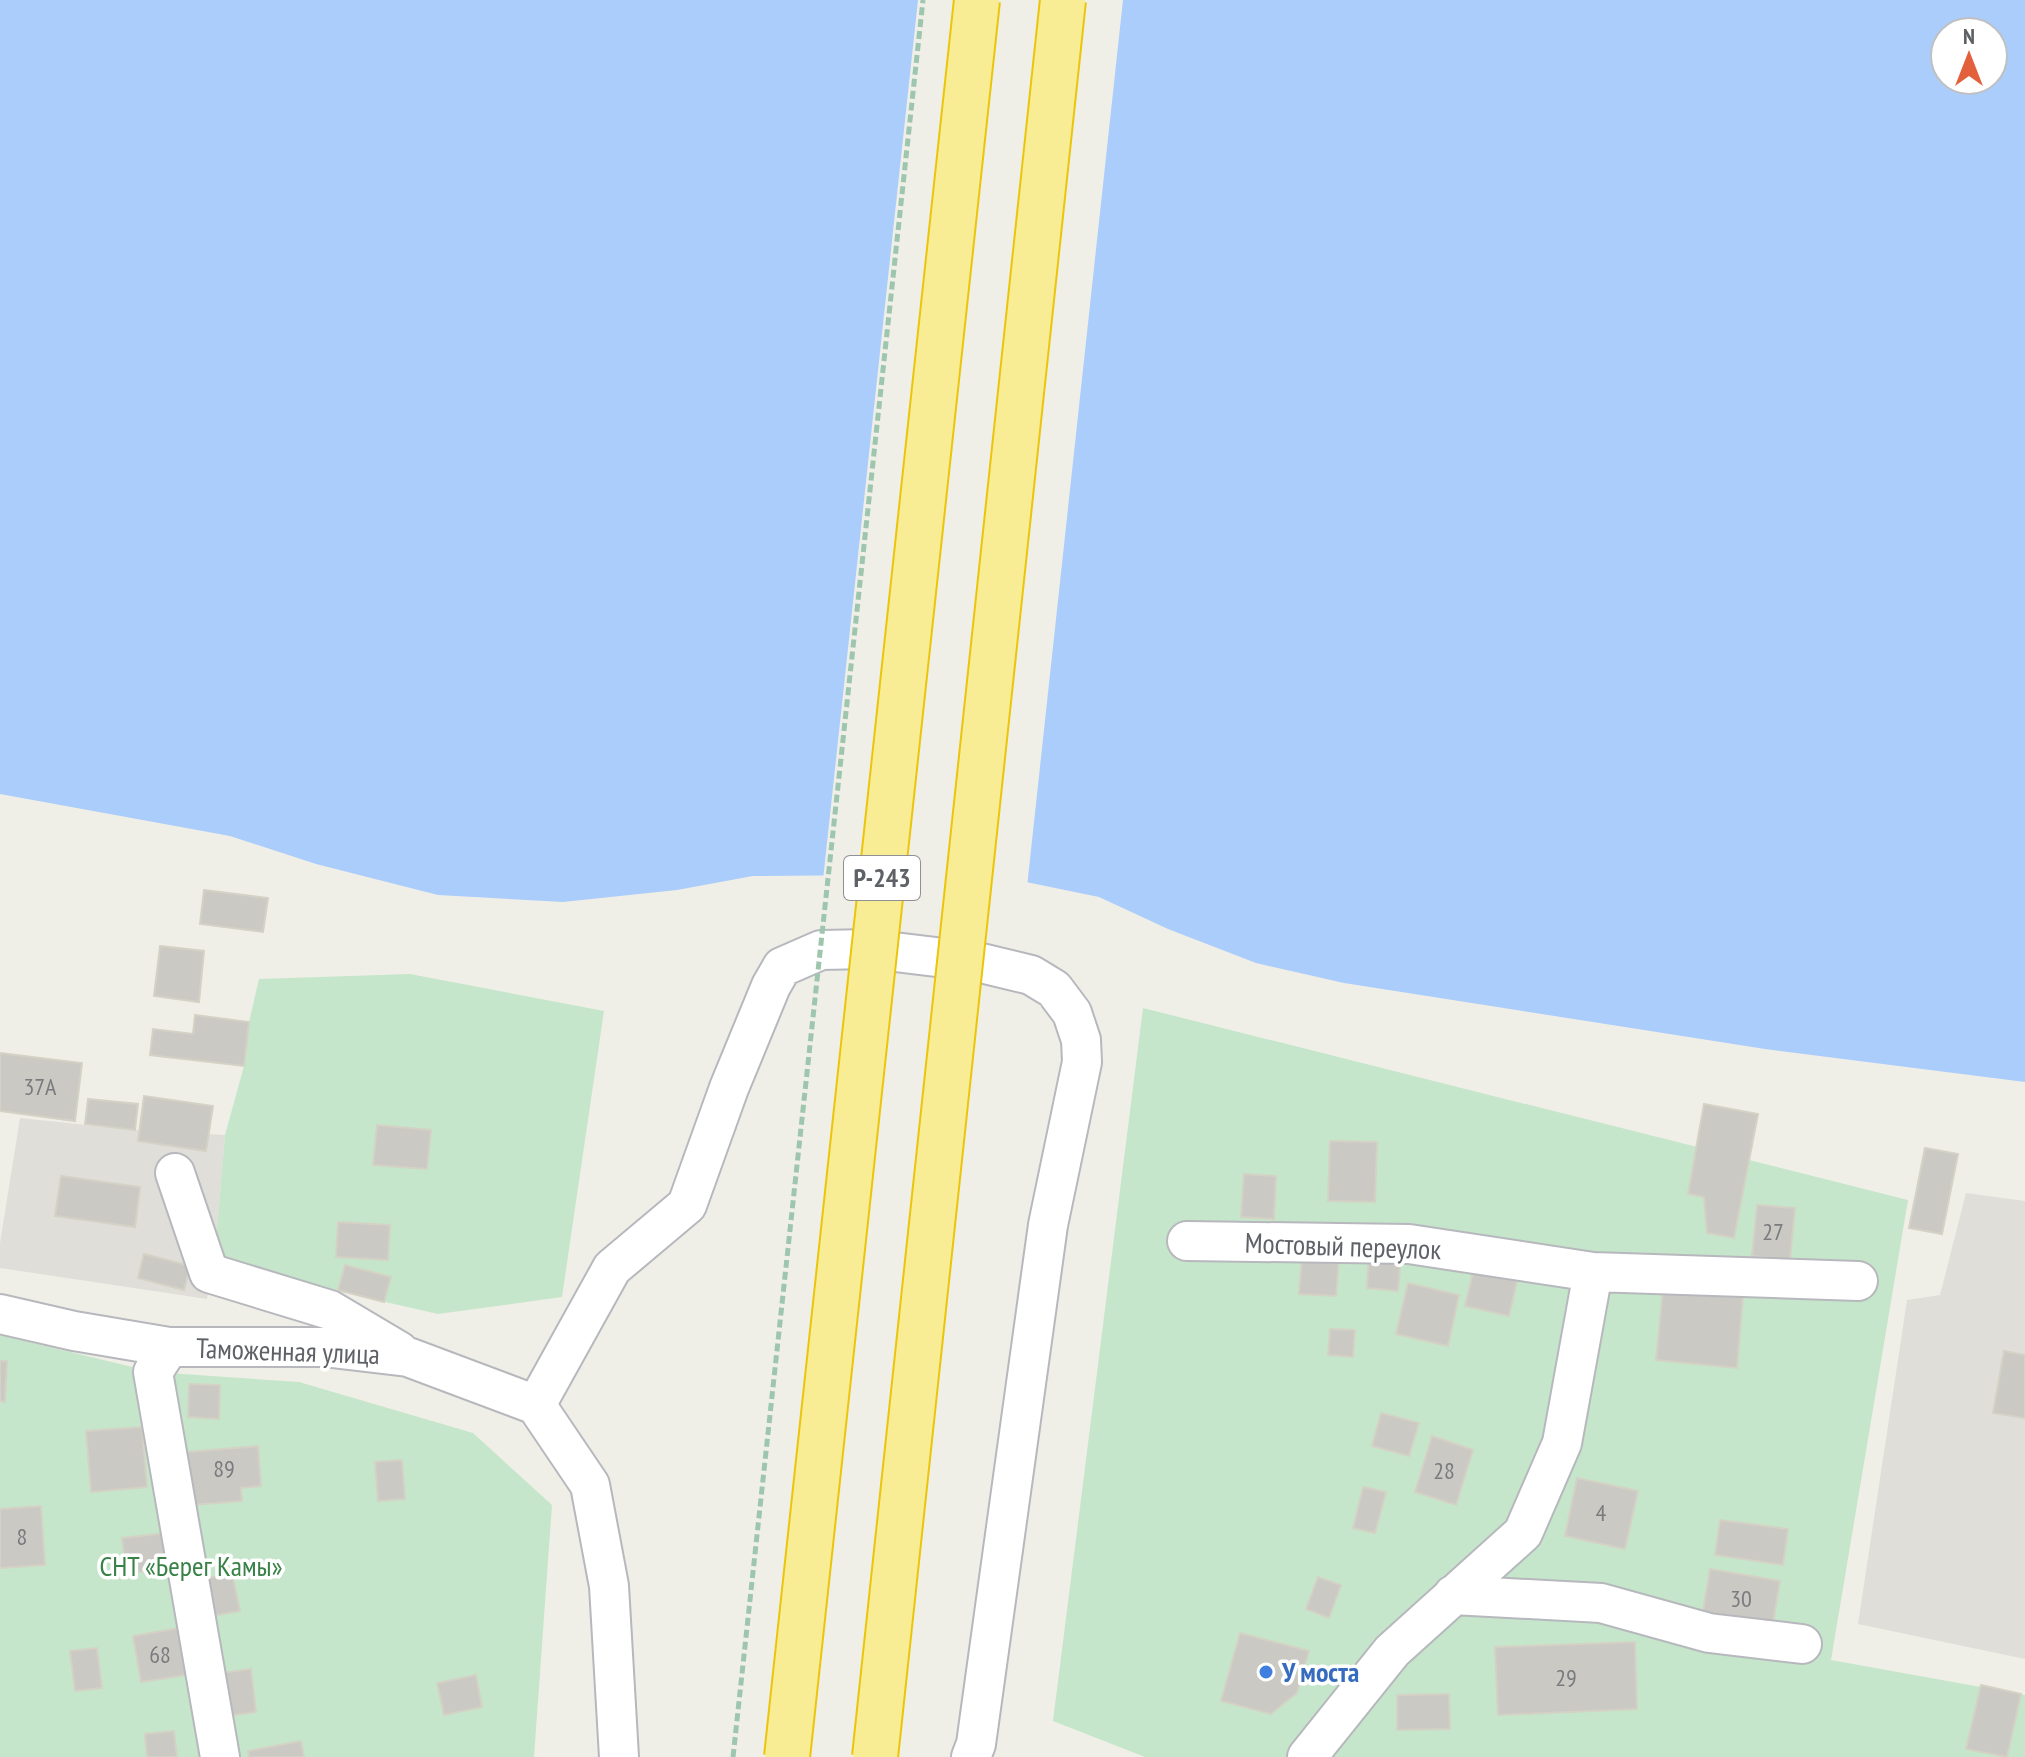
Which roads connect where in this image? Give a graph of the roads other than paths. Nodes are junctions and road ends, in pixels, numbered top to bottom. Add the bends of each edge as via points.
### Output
1 (977, 0) edge
2 (1063, 0) edge
3 (175, 1173) dead end
4 (1187, 1241) dead end
5 (1593, 1272) junction
6 (1858, 1281) dead end
7 (0, 1314) edge
8 (169, 1347) junction
9 (408, 1357) junction
10 (536, 1405) junction
11 (1453, 1595) junction
12 (1802, 1644) dead end
13 (220, 1757) edge
14 (619, 1757) edge
15 (787, 1757) edge
16 (875, 1757) edge
17 (971, 1757) edge
18 (1307, 1757) edge

1 - 15 highway, Р-243, bridge
2 - 16 highway, bridge
3 - 9 street via 209,1273 330,1310
4 - 5 street, Мостовый переулок via 1409,1244
5 - 6 street, Мостовый переулок
5 - 11 street via 1557,1456 1523,1533
7 - 8 street, Таможенная улица
8 - 9 street, Таможенная улица via 323,1347
8 - 13 street via 153,1372
9 - 10 street, Таможенная улица
10 - 14 street via 590,1485 609,1586
10 - 17 street via 612,1268 687,1205 729,1088 782,967 821,950 870,949 977,962 1031,975 1054,989 1072,1013 1082,1062 1048,1225
11 - 12 street via 1601,1603 1709,1633
11 - 18 street via 1392,1651

